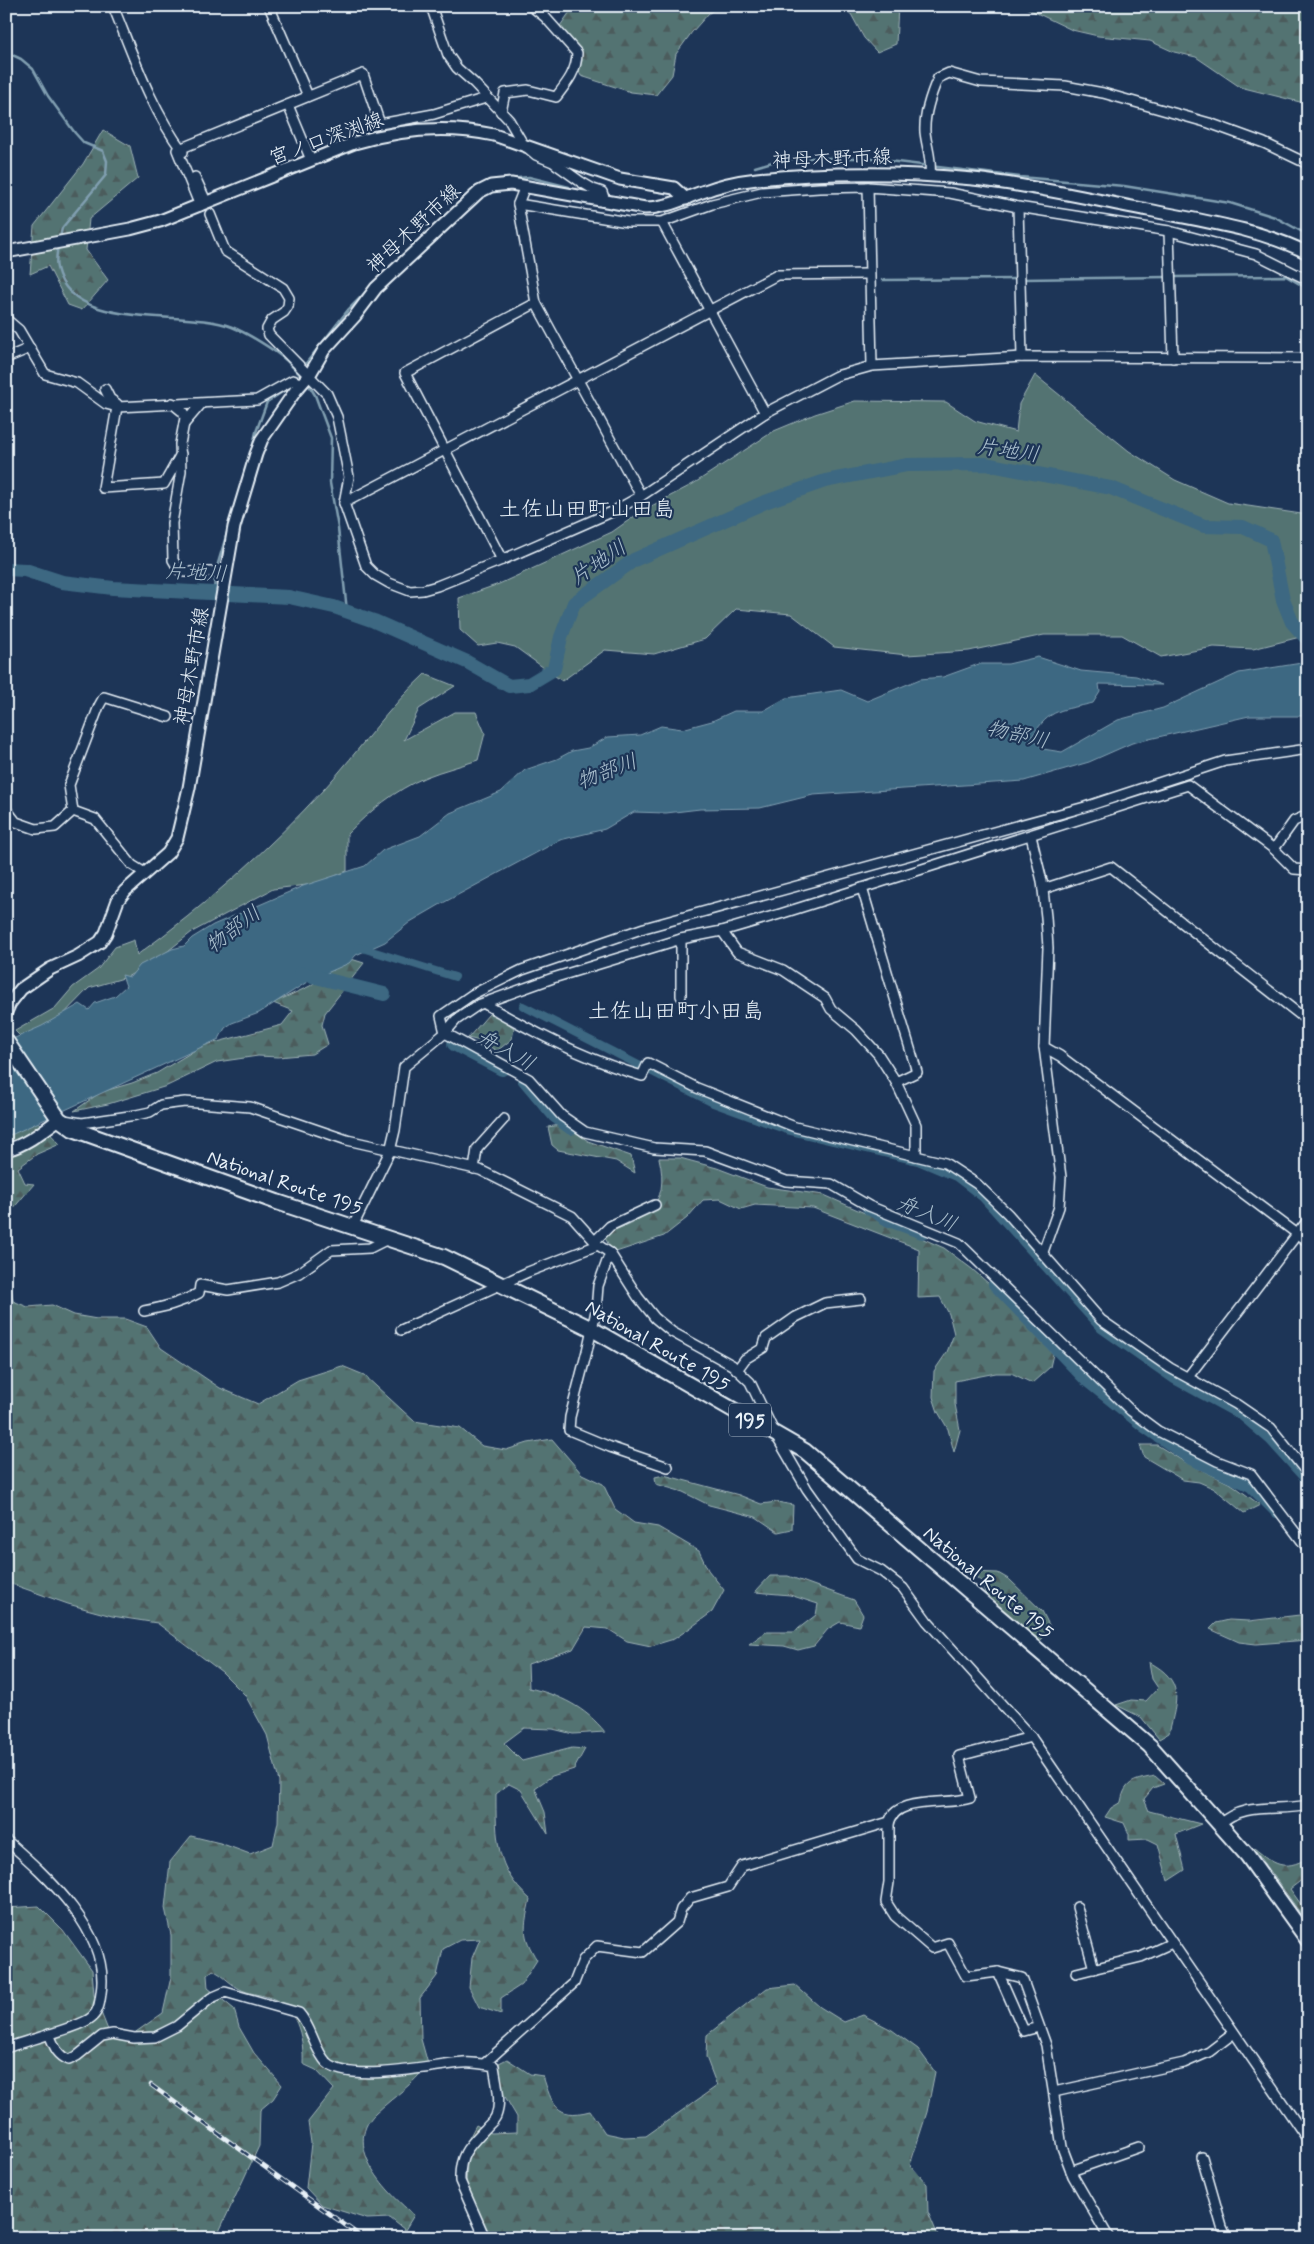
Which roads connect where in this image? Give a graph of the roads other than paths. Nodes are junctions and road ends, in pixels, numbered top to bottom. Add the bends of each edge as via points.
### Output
1 (113, 6) edge
2 (270, 6) edge
3 (430, 6) edge
4 (531, 6) edge
5 (308, 96) junction
6 (486, 98) junction
7 (288, 105) junction
8 (501, 112) junction
9 (523, 144) junction
10 (180, 148) junction
11 (311, 160) junction
12 (1308, 164) edge
13 (930, 174) junction
14 (525, 186) junction
15 (868, 187) junction
16 (686, 199) junction
17 (606, 201) junction
18 (203, 203) junction
19 (518, 204) junction
20 (1018, 207) junction
21 (210, 214) dead end
22 (662, 222) junction
23 (1169, 232) junction
24 (6, 252) edge
25 (1308, 253) edge
26 (869, 274) junction
27 (1308, 280) edge
28 (536, 303) junction
29 (710, 310) junction
30 (6, 319) edge
31 (30, 348) junction
32 (1022, 357) junction
33 (6, 358) edge
34 (1173, 358) junction
35 (1308, 358) edge
36 (872, 366) junction
37 (303, 377) junction
38 (579, 381) junction
39 (105, 389) dead end
40 (172, 403) junction
41 (201, 404) junction
42 (117, 407) junction
43 (765, 413) junction
44 (181, 427) junction
45 (445, 450) junction
46 (181, 454) junction
47 (640, 496) junction
48 (344, 503) junction
49 (502, 560) junction
50 (224, 574) junction
51 (168, 717) dead end
52 (1308, 749) edge
53 (6, 808) edge
54 (73, 811) junction
55 (1308, 815) edge
56 (1031, 836) junction
57 (1274, 849) junction
58 (1308, 870) edge
59 (147, 871) junction
60 (862, 888) junction
61 (1043, 889) junction
62 (722, 931) junction
63 (681, 939) junction
64 (681, 996) dead end
65 (485, 1004) junction
66 (6, 1012) edge
67 (1308, 1021) edge
68 (445, 1033) junction
69 (6, 1041) edge
70 (1044, 1047) junction
71 (896, 1082) junction
72 (56, 1115) junction
73 (504, 1119) dead end
74 (6, 1150) edge
75 (390, 1151) junction
76 (916, 1156) junction
77 (474, 1169) junction
78 (655, 1205) dead end
79 (1308, 1220) edge
80 (353, 1226) junction
81 (1297, 1234) junction
82 (391, 1238) junction
83 (1308, 1242) edge
84 (597, 1243) junction
85 (1043, 1252) junction
86 (610, 1253) junction
87 (501, 1284) junction
88 (861, 1299) dead end
89 (144, 1311) dead end
90 (592, 1329) junction
91 (401, 1330) dead end
92 (737, 1370) junction
93 (1188, 1378) junction
94 (775, 1434) junction
95 (668, 1467) dead end
96 (1308, 1474) edge
97 (1308, 1549) edge
98 (1031, 1737) junction
99 (1308, 1805) edge
100 (890, 1822) junction
101 (1220, 1824) junction
102 (6, 1840) edge
103 (1077, 1907) dead end
104 (1308, 1940) edge
105 (1172, 1943) junction
106 (1094, 1968) junction
107 (998, 1972) junction
108 (1076, 1973) dead end
109 (1039, 2027) junction
110 (1234, 2033) junction
111 (49, 2034) junction
112 (6, 2048) edge
113 (484, 2064) junction
114 (1054, 2092) junction
115 (1304, 2128) edge
116 (1308, 2140) edge
117 (1139, 2147) dead end
118 (1202, 2157) dead end
119 (1071, 2171) junction
120 (485, 2238) edge
121 (1109, 2238) edge
122 (1227, 2238) edge

1 - 10 street via 159,115
2 - 5 street
3 - 6 street via 448,55
4 - 8 street via 572,45 577,60 571,78 556,97 515,90 505,93
5 - 6 street via 363,74 380,124 434,114
5 - 7 street
6 - 8 street
7 - 10 street
7 - 11 street
8 - 9 street
9 - 11 main road, 宮ノ口深渕線 via 477,132 418,130 379,135
9 - 16 main road, 宮ノ口深渕線 via 620,180 674,188
9 - 17 street via 587,186 602,192
10 - 18 street via 177,150
11 - 18 main road, 宮ノ口深渕線
12 - 13 street via 1264,143 1209,123 1103,93 1065,86 981,82 949,73 938,78 927,111 925,132 932,159
13 - 16 main road, 神母木野市線 via 759,179 715,188
13 - 25 main road, 神母木野市線 via 1077,197 1242,229 1288,243
14 - 17 main road, 神母木野市線
14 - 19 street
14 - 37 main road, 神母木野市線 via 499,185 471,198 376,288
15 - 20 street via 950,193
15 - 22 street via 762,192 719,202
15 - 26 street
16 - 17 main road, 神母木野市線 via 660,208
18 - 24 main road, 宮ノ口深渕線 via 130,229
19 - 22 street via 628,222
19 - 28 street
20 - 23 street
20 - 32 street
21 - 37 street via 225,251 284,288 289,298 288,306 267,329
22 - 29 street
23 - 27 street via 1256,254
23 - 34 street
26 - 29 street via 777,275
26 - 36 street
28 - 38 street
28 - 45 street via 405,373
29 - 38 street
29 - 43 street
30 - 31 street via 19,330
31 - 33 street
31 - 42 street via 45,374 77,383 106,404
32 - 34 street
32 - 36 street
34 - 35 street
36 - 43 street via 836,376
37 - 41 street via 256,400
37 - 48 street via 327,394 337,417 349,477
37 - 50 main road, 神母木野市線 via 262,439 234,527
38 - 45 street
38 - 47 street
39 - 42 street
40 - 41 street
40 - 42 street
40 - 44 street via 183,412
41 - 44 street
42 - 46 street via 103,488 164,484
43 - 47 street
44 - 46 street
45 - 48 street
45 - 49 street
46 - 50 street via 172,523 173,560 184,572
47 - 49 street
48 - 49 street via 366,566 389,582 410,591 423,590
50 - 59 main road, 神母木野市線 via 221,609 177,838 168,852
51 - 54 street via 104,697 69,786
52 - 68 street via 1225,761 1085,806 644,928 522,970 473,994 441,1016
53 - 54 street via 16,822 36,829 55,827
54 - 59 street via 95,819 132,865
55 - 57 street via 1294,822
56 - 57 street via 1188,785
56 - 60 street
56 - 61 street
57 - 58 street via 1294,869
59 - 66 main road, 神母木野市線 via 118,900 100,942 21,989
60 - 62 street
60 - 71 street via 917,1072
61 - 67 street via 1111,867
61 - 70 street via 1048,948
62 - 63 street
62 - 71 street via 737,952 783,970 824,998 831,1009 878,1054
63 - 64 street
63 - 65 street via 553,978
65 - 68 street via 478,1005 456,1020
65 - 76 street via 523,1026 615,1068 642,1076 648,1063 697,1088 795,1127
68 - 75 street via 404,1067
68 - 97 street via 529,1079 562,1116 585,1132 654,1148 704,1152 786,1181 831,1184 869,1206 959,1243 1131,1411 1158,1431 1217,1461 1252,1474
69 - 72 highway, National Route 195 / 195
70 - 81 street
70 - 85 street via 1060,1177 1059,1207
71 - 76 street via 916,1125
72 - 74 main road via 37,1135
72 - 75 street via 82,1123 136,1115 161,1105 185,1102 250,1107
72 - 80 highway, National Route 195 / 195 via 73,1129 93,1138
73 - 77 street via 478,1149
75 - 77 street
75 - 80 street
76 - 85 street via 945,1163 977,1184
77 - 84 street via 572,1216
78 - 84 street via 610,1226
79 - 81 street
80 - 82 highway, National Route 195 / 195
81 - 83 street
81 - 93 street
82 - 87 highway, National Route 195 / 195 via 444,1257
82 - 89 street via 370,1248 331,1250 299,1273 278,1282 228,1290 200,1284 199,1293 188,1300
84 - 86 street
84 - 87 street
85 - 93 street via 1101,1320
86 - 90 street via 598,1286
86 - 92 street via 638,1298 655,1318 672,1332
87 - 90 highway, National Route 195 / 195
87 - 91 street
88 - 92 street via 825,1303 796,1317 766,1338 763,1348 745,1358
90 - 94 highway, National Route 195 / 195
90 - 95 street via 569,1430
92 - 94 street via 750,1382
93 - 96 street via 1271,1428
94 - 98 street via 807,1489 857,1559 881,1571 902,1588 927,1621
94 - 101 highway, National Route 195 / 195 via 805,1451 1150,1746
98 - 100 street via 959,1756 970,1798 959,1802 901,1807 890,1817
98 - 105 street
99 - 101 street via 1242,1811
100 - 107 street via 886,1902 895,1916 932,1948 948,1944 966,1976
100 - 113 street via 742,1866 728,1887 690,1898 681,1909 678,1922 643,1952 598,1946 583,1960 574,1983
101 - 104 highway, National Route 195 / 195 via 1247,1855
102 - 111 street via 59,1892 87,1928 100,1957 104,1978 99,2007 92,2018
103 - 106 street
105 - 106 street via 1141,1957
105 - 110 street
106 - 108 street
107 - 109 street via 1022,1978
107 - 109 street via 1024,2031
109 - 114 street via 1046,2045
110 - 114 street via 1209,2052 1184,2063
110 - 115 street
111 - 112 street
111 - 113 street via 56,2051 69,2060 102,2036 155,2037 177,2026 211,1998 224,1992 299,2013 328,2064 340,2070 354,2073 405,2071 463,2063
113 - 120 street via 494,2066 497,2114 465,2150 460,2181
114 - 119 street via 1062,2147
115 - 116 street
117 - 119 street
118 - 122 street
119 - 121 street

